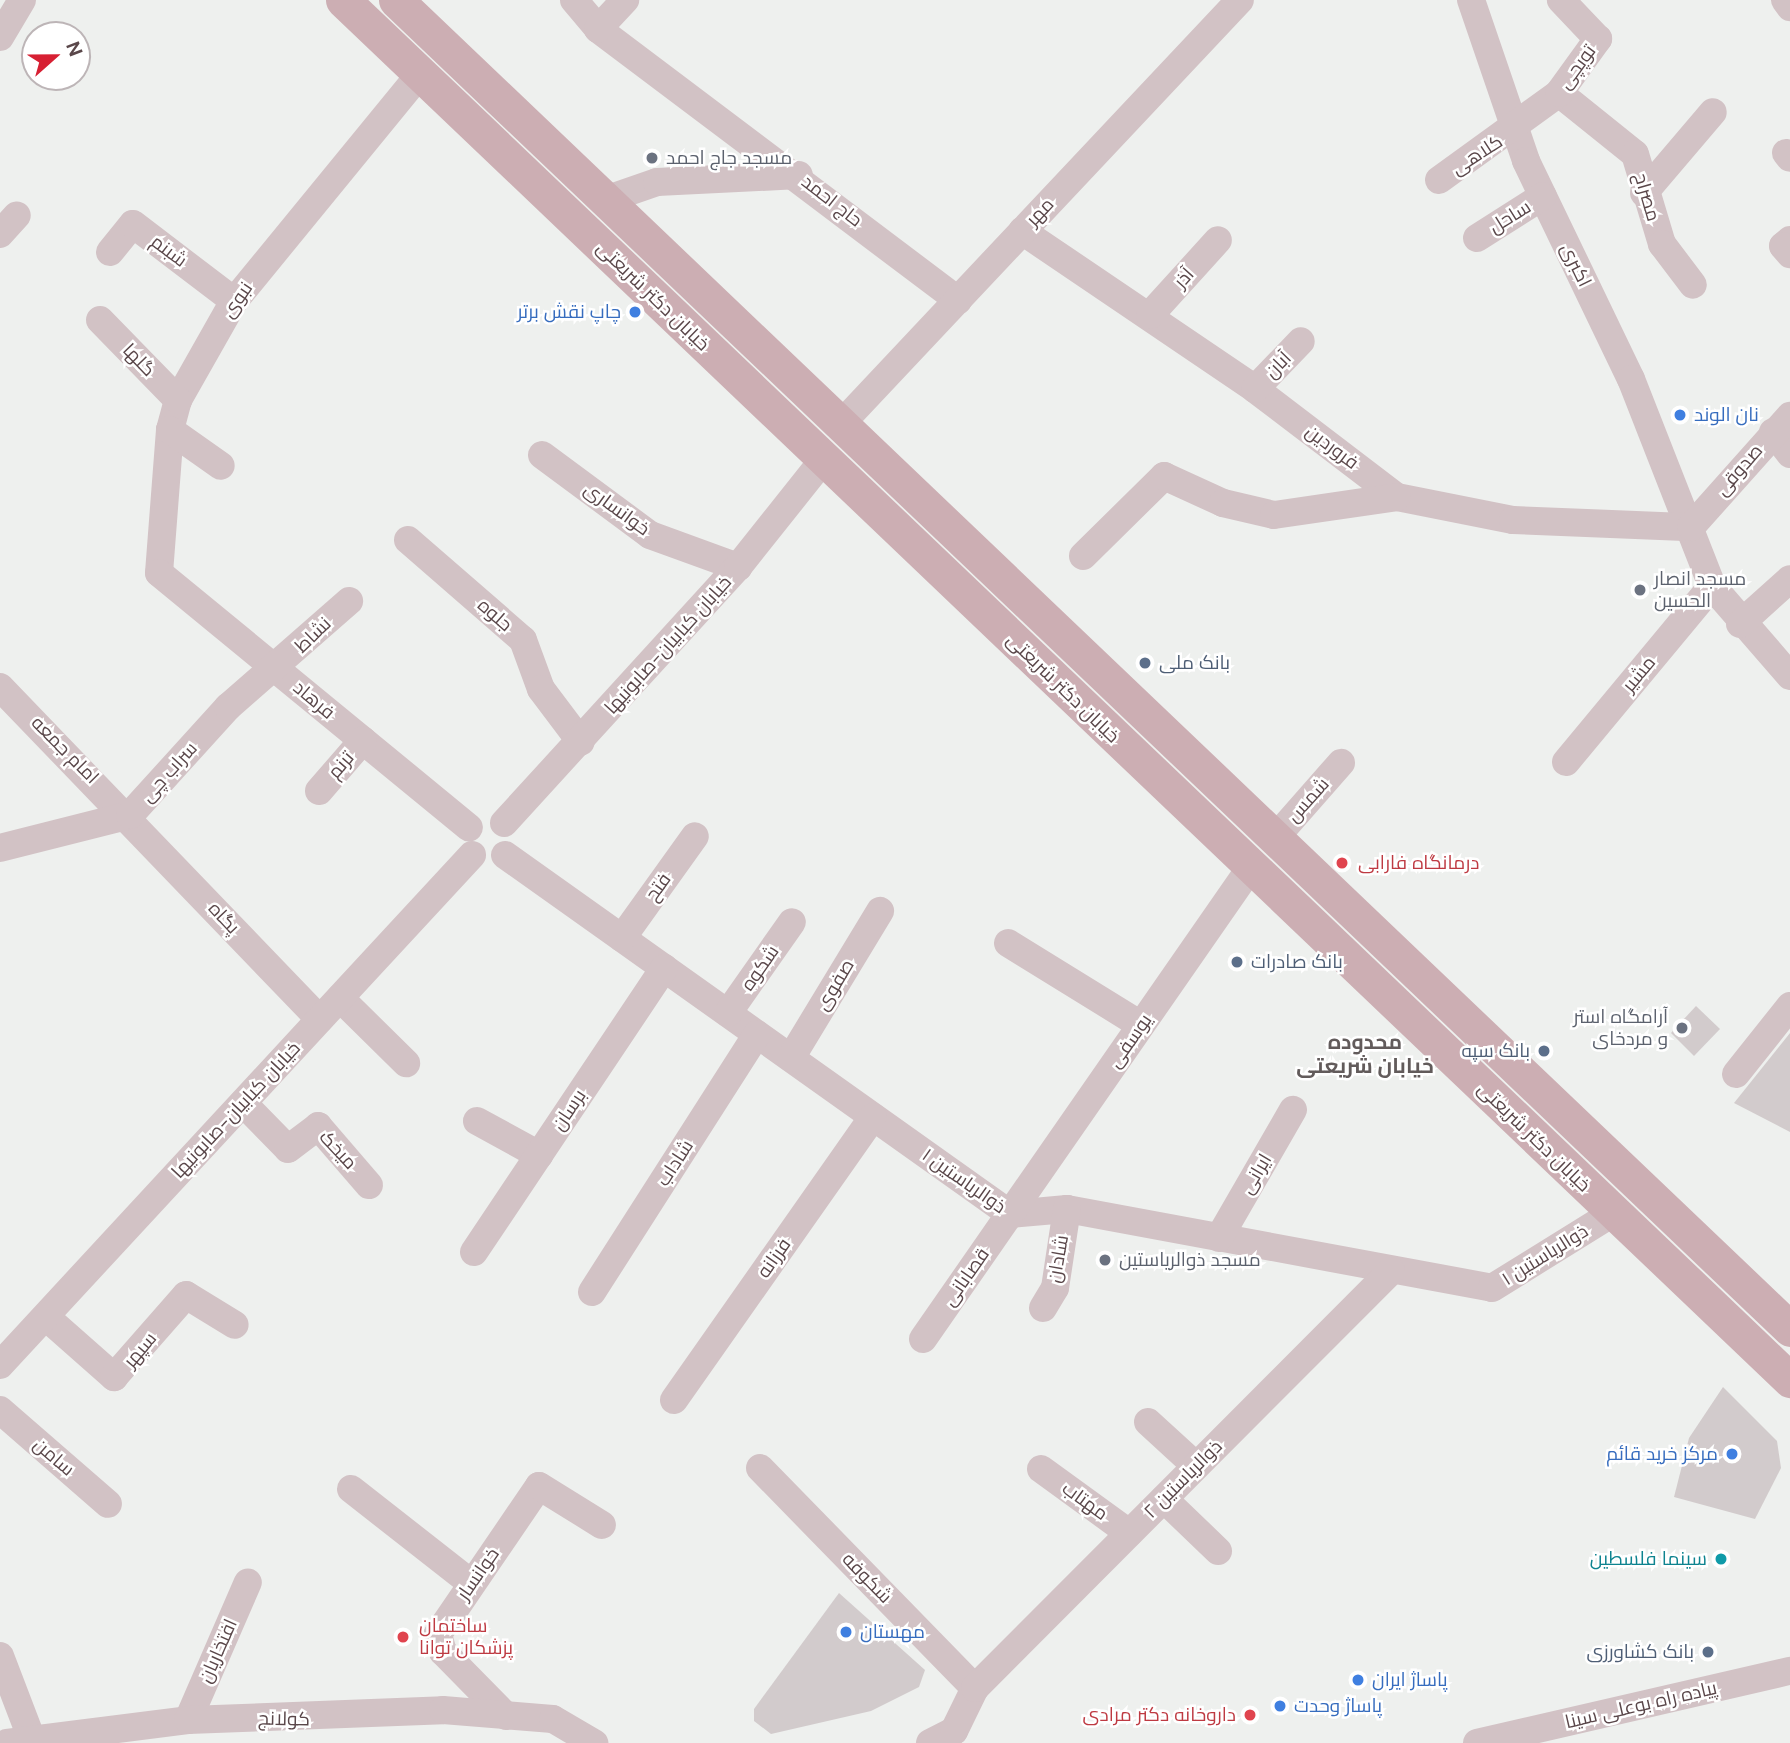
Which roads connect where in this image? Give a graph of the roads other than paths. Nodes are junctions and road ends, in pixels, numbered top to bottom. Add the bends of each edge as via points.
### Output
1 (23, 0) edge
2 (343, 0) edge
3 (396, 0) edge
4 (574, 0) edge
5 (625, 0) edge
6 (1240, 0) edge
7 (1471, 0) edge
8 (1561, 0) edge
9 (1785, 0) edge
10 (1790, 7) edge
11 (598, 29) junction
12 (0, 37) edge
13 (420, 74) junction
14 (1559, 93) junction
15 (1713, 113) dead end
16 (1515, 130) junction
17 (799, 175) junction
18 (1439, 180) dead end
19 (1644, 192) junction
20 (1543, 196) junction
21 (606, 200) junction
22 (1023, 231) junction
23 (1477, 238) dead end
24 (1218, 240) dead end
25 (1790, 240) edge
26 (110, 252) dead end
27 (1790, 254) edge
28 (1693, 285) dead end
29 (958, 300) junction
30 (234, 301) junction
31 (1150, 315) junction
32 (100, 320) dead end
33 (1301, 341) dead end
34 (1255, 389) junction
35 (178, 400) junction
36 (841, 424) junction
37 (170, 430) junction
38 (1784, 434) edge
39 (542, 455) dead end
40 (824, 459) junction
41 (221, 466) dead end
42 (1397, 497) junction
43 (1691, 527) junction
44 (408, 540) dead end
45 (1083, 556) dead end
46 (738, 566) junction
47 (159, 573) joint
48 (1790, 579) edge
49 (1712, 586) junction
50 (349, 601) dead end
51 (1740, 624) junction
52 (277, 669) junction
53 (1790, 676) edge
54 (0, 687) edge
55 (363, 740) junction
56 (581, 742) junction
57 (1566, 762) dead end
58 (1341, 763) dead end
59 (319, 791) dead end
60 (130, 815) junction
61 (504, 823) junction
62 (695, 836) dead end
63 (1275, 838) junction
64 (32, 841) junction
65 (471, 841) junction
66 (0, 848) edge
67 (505, 855) junction
68 (1251, 867) junction
69 (0, 872) edge
70 (880, 911) dead end
71 (792, 922) dead end
72 (622, 938) junction
73 (1008, 943) dead end
74 (664, 968) junction
75 (340, 998) junction
76 (1790, 1006) edge
77 (728, 1013) junction
78 (320, 1020) junction
79 (1141, 1025) junction
80 (757, 1034) junction
81 (791, 1058) junction
82 (406, 1063) dead end
83 (1736, 1074) dead end
84 (243, 1103) junction
85 (1293, 1110) dead end
86 (873, 1117) junction
87 (477, 1121) dead end
88 (1595, 1143) junction
89 (539, 1154) junction
90 (1570, 1172) junction
91 (369, 1185) dead end
92 (1067, 1209) junction
93 (1613, 1213) junction
94 (1010, 1214) junction
95 (1219, 1238) junction
96 (474, 1252) dead end
97 (1391, 1271) junction
98 (592, 1292) dead end
99 (1044, 1308) dead end
100 (46, 1317) junction
101 (235, 1325) dead end
102 (1790, 1329) edge
103 (923, 1339) dead end
104 (4, 1353) edge
105 (1786, 1378) edge
106 (674, 1400) dead end
107 (0, 1410) edge
108 (1147, 1422) dead end
109 (1196, 1466) junction
110 (760, 1468) dead end
111 (1041, 1469) dead end
112 (351, 1489) dead end
113 (1164, 1499) junction
114 (108, 1504) dead end
115 (602, 1525) dead end
116 (1129, 1533) junction
117 (1218, 1550) dead end
118 (248, 1582) dead end
119 (471, 1583) junction
120 (0, 1656) edge
121 (1778, 1673) edge
122 (975, 1688) junction
123 (506, 1716) junction
124 (188, 1720) junction
125 (254, 1730) edge
126 (19, 1740) edge
127 (594, 1743) edge
128 (930, 1743) edge
129 (1477, 1743) edge

1 - 12 street
2 - 13 main road, خیابان دکتر شریعتی
3 - 21 main road, خیابان دکتر شریعتی
4 - 11 street, حاج احمد
5 - 11 street
6 - 22 street, مهر
7 - 16 street, اکبری
8 - 14 street, توپچی via 1598,38
9 - 10 street
11 - 17 street, حاج احمد
13 - 30 street, نبوی
13 - 40 main road, خیابان دکتر شریعتی
14 - 16 street, توپچی
14 - 19 street, مصراح via 1635,154
15 - 19 street
16 - 18 street, کلاهی
16 - 20 street, اکبری
17 - 21 street via 657,182
17 - 29 street, حاج احمد
19 - 28 street, مصراح via 1662,244
20 - 23 street, ساحل
20 - 43 street, اکبری via 1631,379
21 - 36 main road, خیابان دکتر شریعتی
22 - 29 street, مهر
22 - 31 street, فروردین
24 - 31 street, آذر
25 - 27 street via 1783,246
26 - 30 street, شبنم via 133,224
29 - 36 street, مهر
30 - 35 street, نبوی
31 - 34 street, فروردین
32 - 35 street, گلها
33 - 34 street, آبان
34 - 42 street, فروردین
35 - 37 street, نبوی
36 - 63 main road, خیابان دکتر شریعتی
37 - 41 street
37 - 47 street, نبوی
38 - 43 street, صدوقی
39 - 46 street, خوانساری via 650,535
40 - 46 street, خیابان کبابیان-صابونیها
40 - 68 main road, خیابان دکتر شریعتی
42 - 43 street, فروردین via 1513,520
42 - 45 street via 1274,515 1223,503 1164,476
43 - 49 street, اکبری
44 - 56 street, جلوه via 523,640 541,690
46 - 56 street, خیابان کبابیان-صابونیها
47 - 52 street, فرهاد
48 - 51 street
49 - 51 street, اکبری
49 - 57 street, مشیر
50 - 52 street, نشاط
51 - 53 street, اکبری
52 - 55 street, فرهاد
52 - 60 street, سراب چی via 228,707
54 - 60 street, امام جمعه
55 - 59 street, ترنم
55 - 65 street, فرهاد
56 - 61 street, خیابان کبابیان-صابونیها
58 - 63 street, شمس
60 - 64 street, سراب چی
60 - 78 street, پگاه
61 - 65 street via 490,817
61 - 67 street via 511,842
62 - 72 street, فتح
63 - 88 main road, خیابان دکتر شریعتی
64 - 66 street, سراب چی
64 - 69 street
65 - 67 street via 491,862
65 - 75 street, خیابان کبابیان-صابونیها
67 - 72 street, ذوالریاستین ۱
68 - 79 street, یوسفی
68 - 90 main road, خیابان دکتر شریعتی
70 - 81 street, صفوی
71 - 77 street, شکوه
72 - 74 street, ذوالریاستین ۱
73 - 79 street
74 - 77 street, ذوالریاستین ۱
74 - 89 street, برسان
75 - 78 street, خیابان کبابیان-صابونیها
75 - 82 street
76 - 83 street
77 - 80 street, ذوالریاستین ۱
78 - 84 street, خیابان کبابیان-صابونیها
79 - 94 street, یوسفی
80 - 81 street, ذوالریاستین ۱
80 - 98 street, شاداب
81 - 86 street, ذوالریاستین ۱
84 - 91 street, میخک via 288,1149 318,1126
84 - 100 street, خیابان کبابیان-صابونیها
85 - 95 street, ایرانی
86 - 94 street, ذوالریاستین ۱
86 - 106 street, فرزانه
87 - 89 street
88 - 90 main road
88 - 102 main road, خیابان دکتر شریعتی
89 - 96 street, برسان
90 - 93 main road, خیابان دکتر شریعتی
92 - 94 street, ذوالریاستین ۱
92 - 95 street, ذوالریاستین ۱
92 - 99 street, شادان via 1055,1288
93 - 97 street, ذوالریاستین ۱ via 1492,1288
93 - 105 main road, خیابان دکتر شریعتی
94 - 103 street, قصابانی
95 - 97 street, ذوالریاستین ۱
97 - 109 street, ذوالریاستین ۲
100 - 101 street, سپهر via 114,1377 186,1295
100 - 104 street, خیابان کبابیان-صابونیها
107 - 114 street, سامن
108 - 109 street
109 - 113 street, ذوالریاستین ۲
110 - 122 street, شکوفه
111 - 116 street, مهتاب
112 - 119 street
113 - 116 street, ذوالریاستین ۲
113 - 117 street
115 - 119 street, خوانسار via 539,1486
116 - 122 street, ذوالریاستین ۲
118 - 124 street, افتخاریان
119 - 123 street, خوانسار via 438,1643
120 - 126 street
121 - 129 street, پیاده راه بوعلی سینا
122 - 128 street via 954,1731
123 - 125 street, کولانج via 443,1710
123 - 127 street, کولانج via 561,1721
124 - 125 street, کولانج
124 - 126 street, کولانج

